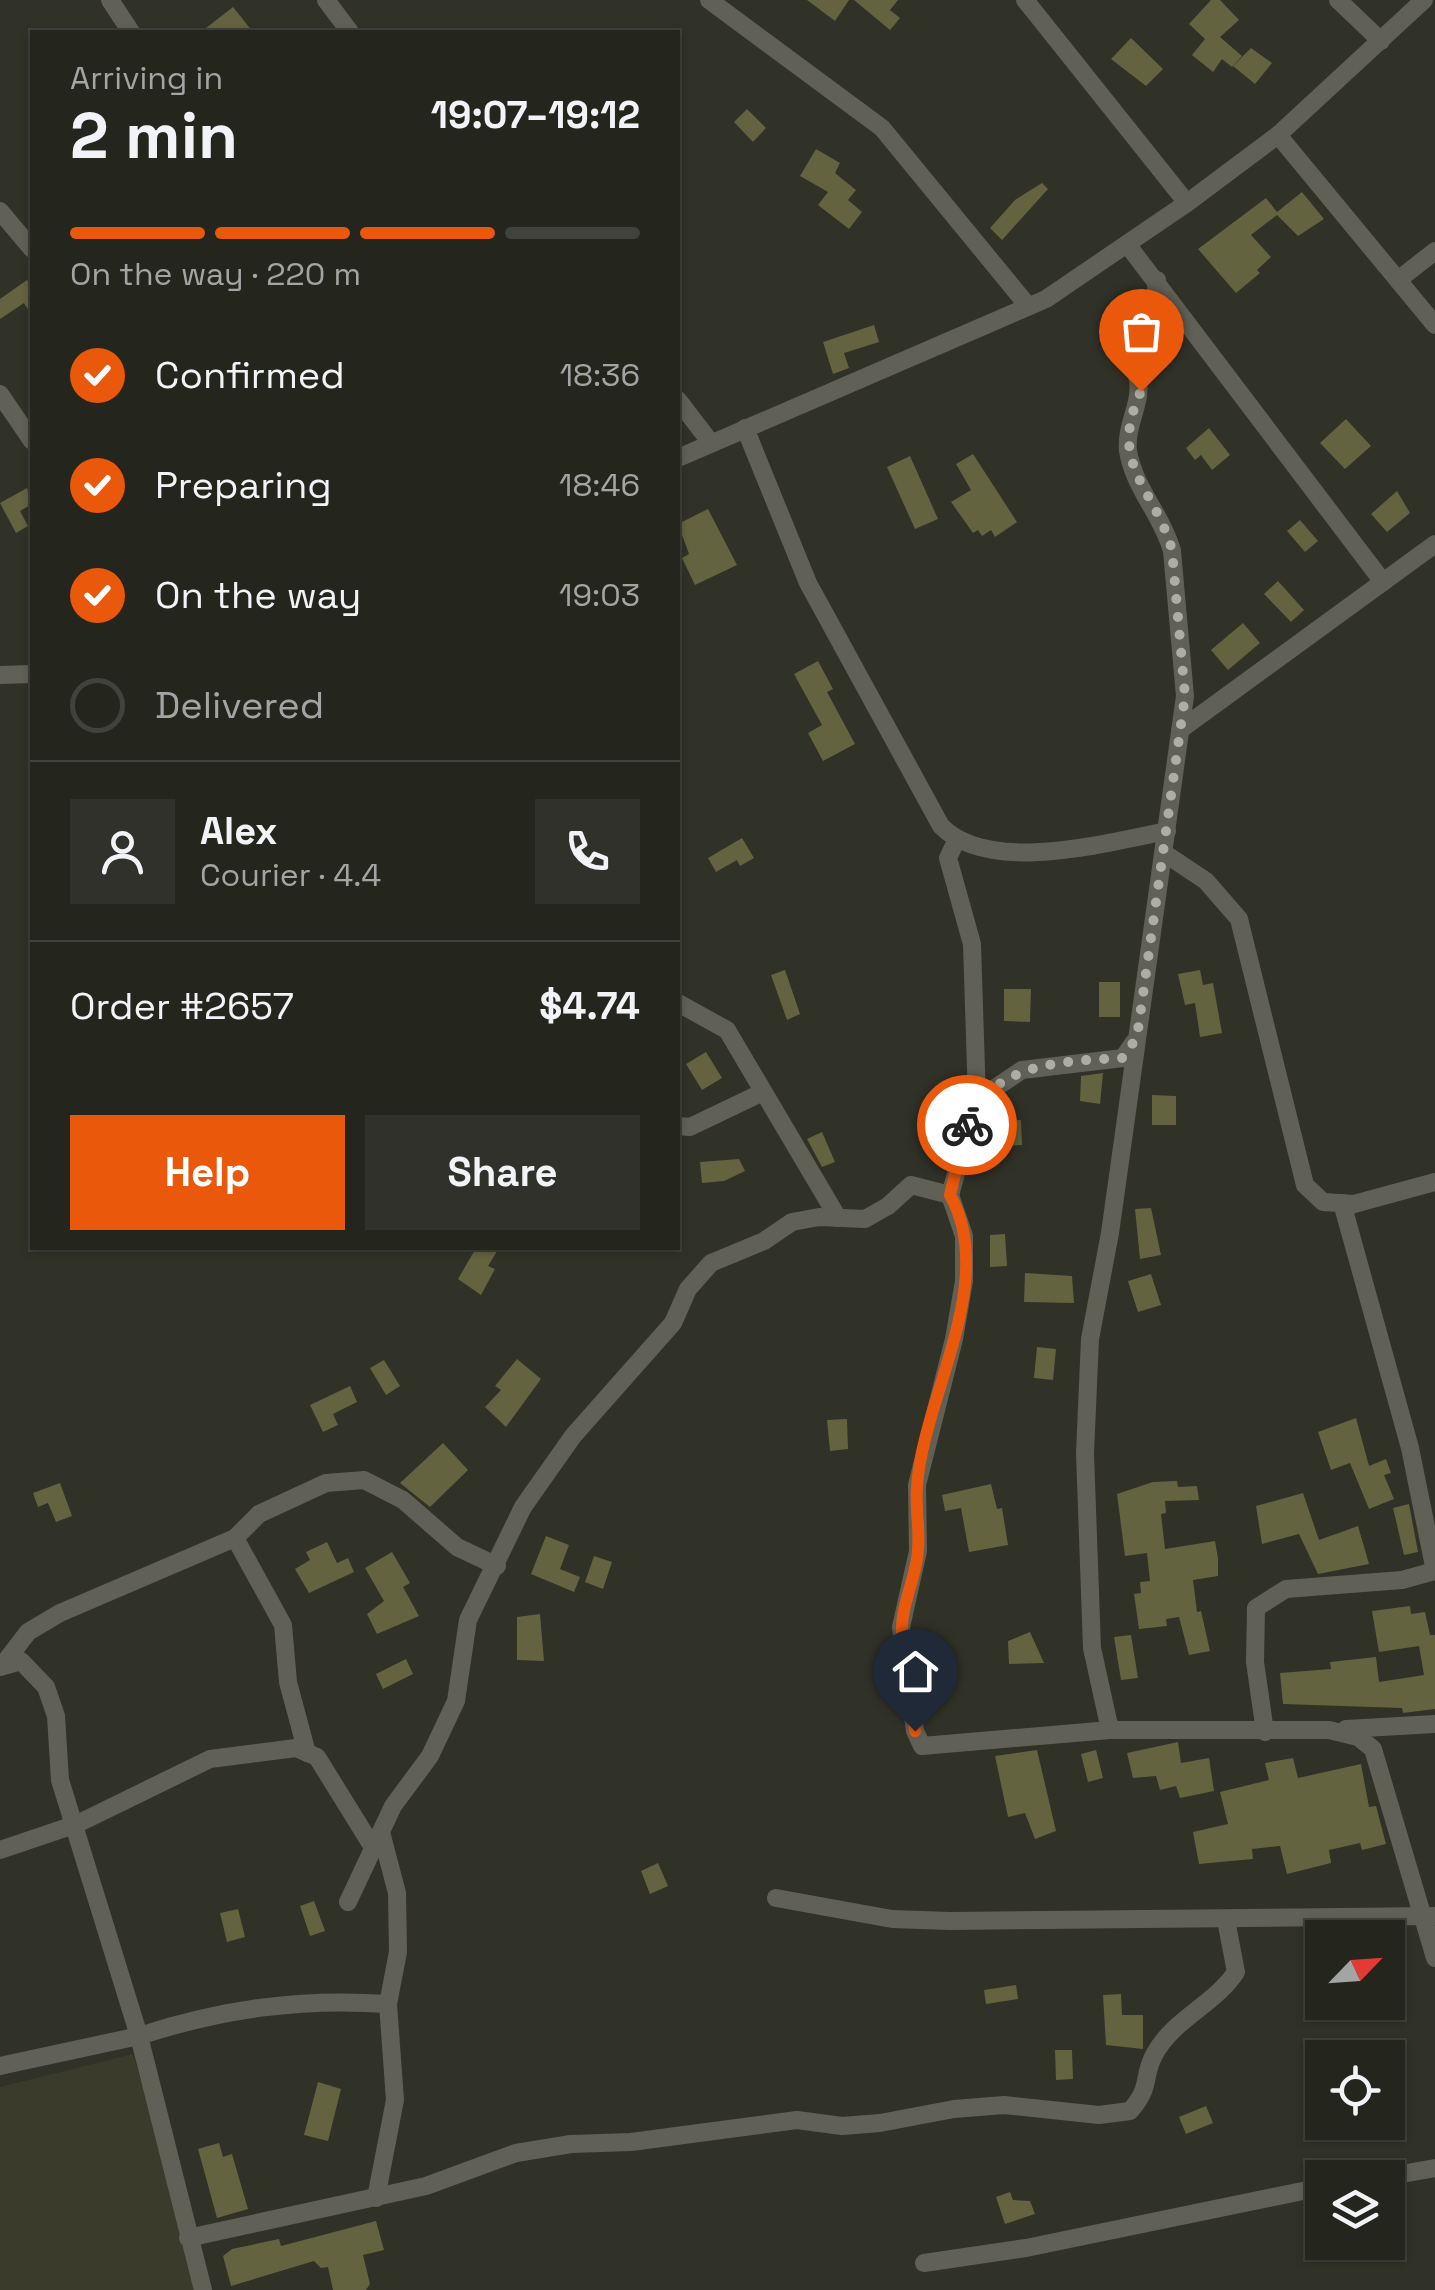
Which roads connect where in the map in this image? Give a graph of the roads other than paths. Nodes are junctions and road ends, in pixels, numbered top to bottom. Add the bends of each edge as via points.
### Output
1 (110, 0) edge
2 (326, 0) edge
3 (1025, 0) edge
4 (1338, 0) edge
5 (1424, 0) edge
6 (716, 2) edge
7 (129, 30) edge
8 (348, 30) edge
9 (1381, 41) junction
10 (1278, 134) junction
11 (1187, 204) junction
12 (0, 211) edge
13 (1127, 244) junction
14 (30, 248) edge
15 (1435, 250) edge
16 (1157, 280) junction
17 (1398, 280) junction
18 (1028, 306) junction
19 (1435, 325) edge
20 (0, 394) edge
21 (680, 403) edge
22 (745, 428) junction
23 (30, 439) edge
24 (711, 443) junction
25 (680, 457) edge
26 (1435, 544) edge
27 (1383, 582) junction
28 (30, 674) edge
29 (0, 675) edge
30 (1180, 730) junction
31 (1167, 830) junction
32 (956, 841) junction
33 (1164, 853) junction
34 (680, 1004) edge
35 (1137, 1037) junction
36 (763, 1092) junction
37 (977, 1100) junction
38 (680, 1126) edge
39 (1435, 1182) edge
40 (950, 1195) junction
41 (1342, 1203) junction
42 (838, 1218) junction
43 (235, 1538) junction
44 (498, 1566) junction
45 (1435, 1571) edge
46 (1, 1666) edge
47 (1435, 1724) edge
48 (1110, 1730) junction
49 (1329, 1730) junction
50 (1264, 1732) junction
51 (307, 1752) junction
52 (77, 1824) junction
53 (377, 1840) junction
54 (0, 1850) edge
55 (776, 1898) dead end
56 (348, 1902) dead end
57 (1428, 1916) edge
58 (1226, 1920) junction
59 (1435, 1958) edge
60 (388, 2004) junction
61 (139, 2036) junction
62 (0, 2066) edge
63 (1435, 2168) edge
64 (1405, 2173) edge
65 (1305, 2191) edge
66 (376, 2198) junction
67 (188, 2238) junction
68 (924, 2263) dead end
69 (202, 2290) edge

1 - 7 street
2 - 8 street
3 - 11 street
4 - 9 street
5 - 9 street
6 - 18 street via 882,128
9 - 10 street
10 - 11 street
10 - 17 street
11 - 13 street
12 - 14 street
13 - 16 street
13 - 18 street
15 - 17 street
16 - 27 street
16 - 30 street via 1150,347 1137,376 1141,391 1128,418 1128,448 1132,470 1172,550 1185,696
17 - 19 street
18 - 22 street
20 - 23 street
21 - 24 street
22 - 24 street
22 - 32 street via 808,583 941,826
24 - 25 street
26 - 27 street
27 - 30 street
28 - 29 street
30 - 31 street
31 - 32 street via 1075,849 984,851
31 - 33 street
32 - 37 street via 948,858 972,944
33 - 35 street
33 - 41 street via 1206,881 1239,919 1304,1185 1323,1202
34 - 36 street via 726,1030
35 - 37 street via 1123,1058 1022,1070
35 - 48 street via 1090,1340 1085,1454 1092,1648
36 - 38 street
36 - 42 street
37 - 40 street
39 - 41 street
40 - 42 street via 911,1185 865,1219
40 - 48 street via 964,1236 964,1281 916,1484 918,1550 902,1627 915,1731 922,1746 952,1746
41 - 45 street via 1410,1448
42 - 44 street via 792,1222 711,1264 688,1289 673,1323 573,1436 522,1507
43 - 44 street via 259,1514 326,1483 364,1480 403,1500 457,1547
43 - 46 street via 60,1613 28,1632
43 - 51 street via 283,1625 288,1682
44 - 53 street via 468,1620 456,1701
45 - 50 street via 1286,1589 1256,1608
46 - 52 street via 22,1660 46,1687 56,1716 60,1780
47 - 49 street
48 - 50 street
49 - 50 street
49 - 57 street via 1358,1737 1373,1749
51 - 52 street via 210,1758
51 - 53 street
52 - 54 street
52 - 61 street
53 - 56 street
53 - 60 street via 396,1893 398,1952
55 - 58 street via 892,1919
57 - 58 street
57 - 59 street
58 - 66 street via 1236,1972 1154,2055 1146,2093 1130,2111 1099,2115 1004,2105 880,2123 797,2120 570,2144 516,2153
60 - 61 street via 287,2002 230,2009
60 - 66 street via 395,2100
61 - 62 street
61 - 67 street
63 - 64 street
65 - 68 street
66 - 67 street
67 - 69 street

